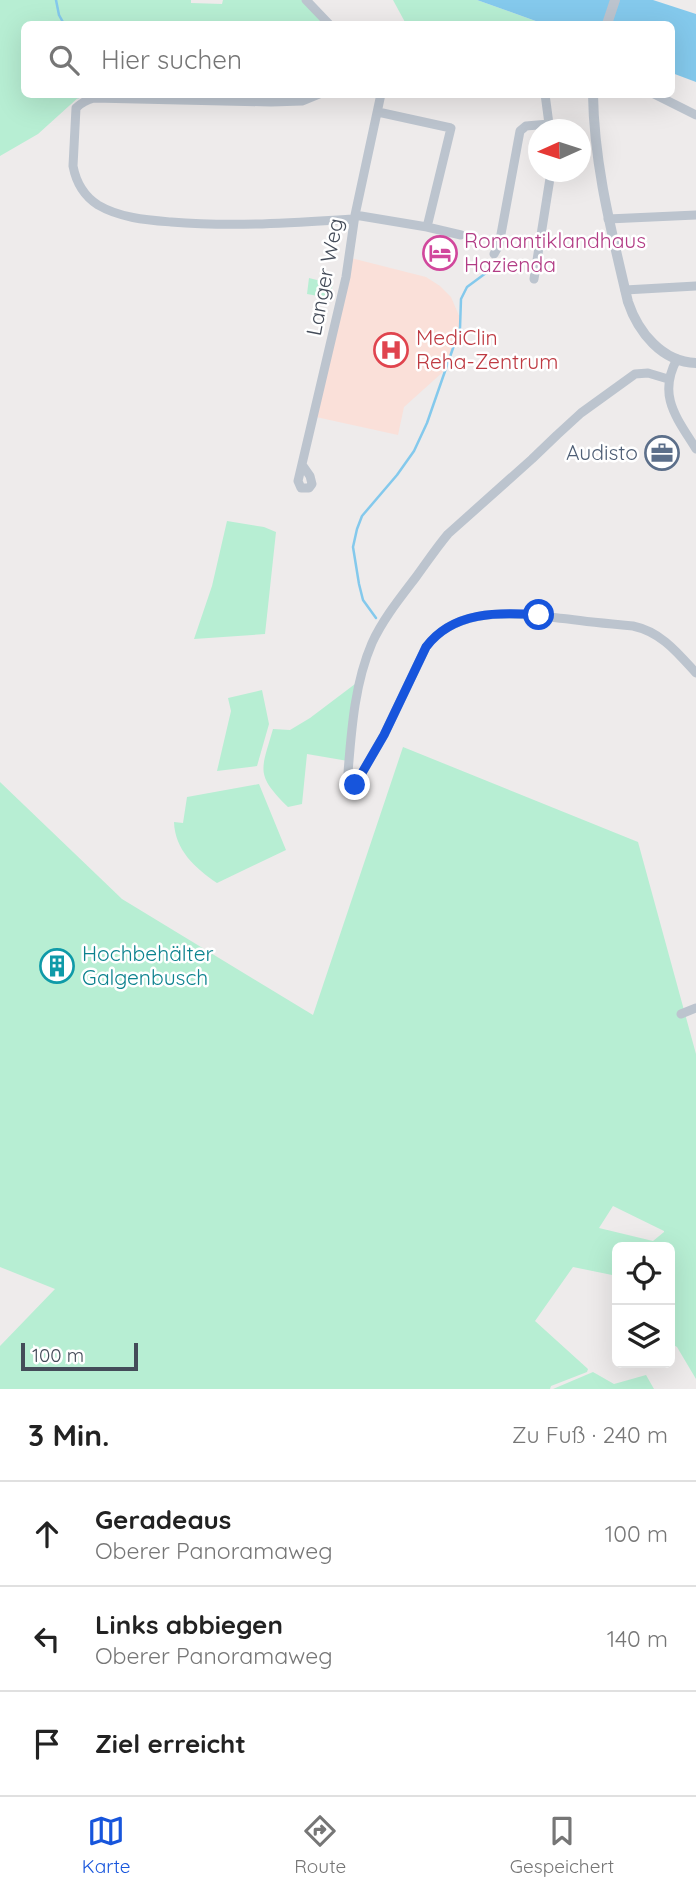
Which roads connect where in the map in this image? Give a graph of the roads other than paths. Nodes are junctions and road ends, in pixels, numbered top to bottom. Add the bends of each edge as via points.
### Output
1 (306, 0) edge
2 (615, 0) edge
3 (326, 21) edge
4 (608, 21) edge
5 (94, 98) edge
6 (94, 98) edge
7 (309, 98) edge
8 (380, 98) edge
9 (546, 98) edge
10 (593, 98) edge
11 (662, 98) edge
12 (378, 112) junction
13 (696, 115) edge
14 (549, 119) edge
15 (528, 126) edge
16 (549, 182) edge
17 (696, 215) edge
18 (355, 217) junction
19 (608, 219) junction
20 (427, 227) junction
21 (461, 235) dead end
22 (494, 254) dead end
23 (534, 279) dead end
24 (696, 286) edge
25 (625, 289) junction
26 (677, 359) junction
27 (696, 363) edge
28 (668, 379) junction
29 (696, 449) edge
30 (303, 466) dead end
31 (696, 673) edge
32 (696, 1008) edge
33 (681, 1014) dead end

1 - 3 street
2 - 4 street
5 - 7 street via 271,102
6 - 18 street via 76,108 73,166 83,192 100,206 145,219 217,224
8 - 12 street, Langer Weg
9 - 14 street
10 - 19 street
11 - 13 street
12 - 18 street, Langer Weg
12 - 20 street via 451,128
15 - 22 street via 520,131
16 - 23 street
17 - 19 street
18 - 20 street
18 - 30 street, Langer Weg
19 - 25 street
20 - 21 street
24 - 25 street
25 - 26 street via 633,316 645,334
26 - 27 street
26 - 28 street
28 - 29 street via 674,415
28 - 31 street via 642,372 607,394 439,546 372,643 354,712 347,785 351,789 355,785 384,735 432,638 459,621 508,613 633,626 661,637
32 - 33 street

